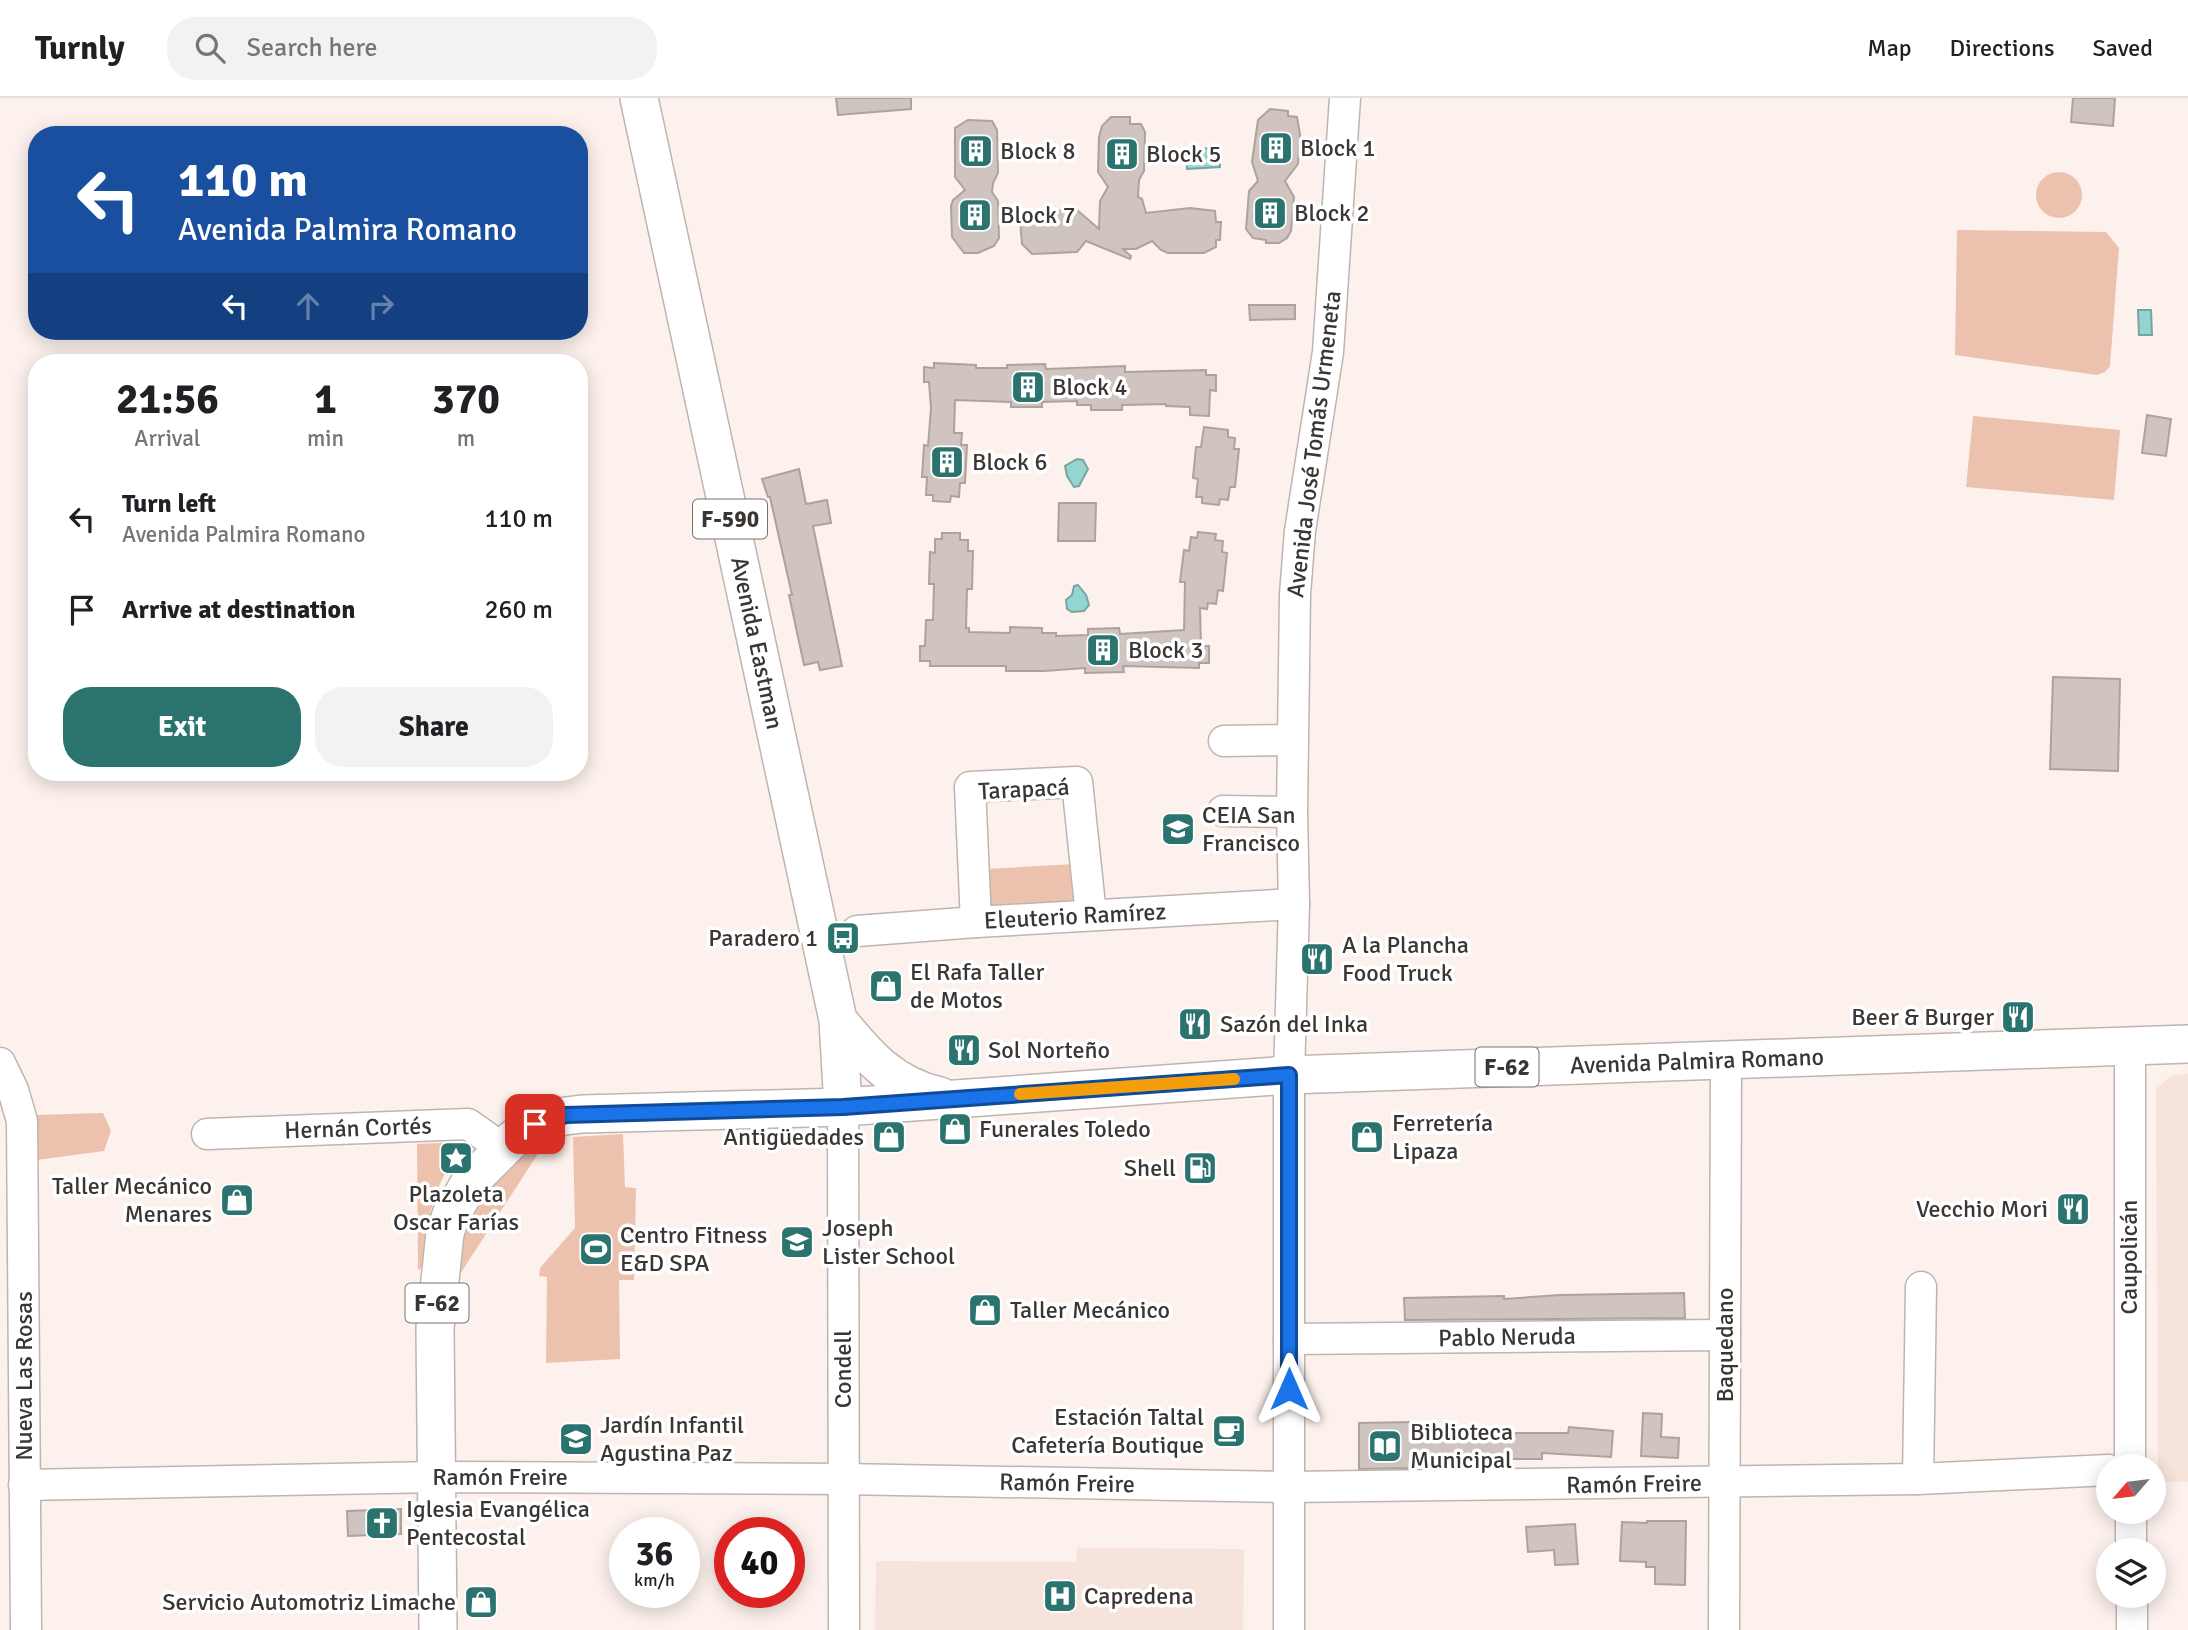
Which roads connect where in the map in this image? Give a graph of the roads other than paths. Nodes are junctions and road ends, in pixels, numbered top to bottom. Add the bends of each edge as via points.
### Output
1 (639, 98) edge
2 (1345, 98) edge
3 (1292, 740) junction
4 (1224, 741) dead end
5 (1223, 811) dead end
6 (1292, 812) junction
7 (1294, 904) junction
8 (1091, 915) junction
9 (976, 922) junction
10 (857, 932) dead end
11 (838, 1020) junction
12 (2188, 1044) edge
13 (2130, 1047) junction
14 (1726, 1060) junction
15 (0, 1063) edge
16 (1289, 1075) junction
17 (962, 1098) junction
18 (843, 1107) junction
19 (207, 1134) dead end
20 (502, 1149) junction
21 (1921, 1287) dead end
22 (1725, 1335) junction
23 (1289, 1339) junction
24 (2130, 1454) edge
25 (2096, 1471) edge
26 (437, 1477) junction
27 (844, 1479) junction
28 (1918, 1479) junction
29 (1724, 1483) junction
30 (24, 1485) junction
31 (1289, 1488) junction
32 (2132, 1608) edge
33 (26, 1630) edge
34 (438, 1630) edge
35 (844, 1630) edge
36 (1289, 1630) edge
37 (1724, 1630) edge
38 (2132, 1630) edge

1 - 11 main road, Avenida Eastman / F-590
2 - 3 street, Avenida José Tomás Urmeneta via 1328,352 1300,531
3 - 4 street
3 - 6 street, Avenida José Tomás Urmeneta
5 - 6 street
6 - 7 street, Avenida José Tomás Urmeneta
7 - 8 street, Eleuterio Ramírez
7 - 16 street, Avenida José Tomás Urmeneta
8 - 9 street, Eleuterio Ramírez
8 - 9 street, Tarapacá via 1077,782 970,787
9 - 10 street, Eleuterio Ramírez
11 - 17 main road via 864,1053 892,1077 926,1093
11 - 18 main road, Avenida Eastman / F-590
12 - 13 main road, Avenida Palmira Romano / F-62
13 - 14 main road, Avenida Palmira Romano / F-62
13 - 24 street, Caupolicán
14 - 16 main road, Avenida Palmira Romano / F-62
14 - 22 street, Baquedano
15 - 30 street, Nueva Las Rosas via 22,1121
16 - 17 main road, Avenida Palmira Romano / F-62
16 - 23 street, Avenida José Tomás Urmeneta
17 - 18 main road, Avenida Palmira Romano / F-62
18 - 20 main road, Avenida Palmira Romano / F-62 via 566,1115 535,1124
18 - 27 street, Condell
19 - 20 street, Hernán Cortés via 468,1124
20 - 26 main road, F-62 via 470,1182 445,1233 435,1328
21 - 28 street
22 - 23 street, Pablo Neruda
22 - 29 street, Baquedano
23 - 31 street, Avenida José Tomás Urmeneta
25 - 28 street, Ramón Freire
26 - 27 street, Ramón Freire
26 - 30 street, Ramón Freire
26 - 34 main road, F-62
27 - 31 street, Ramón Freire
27 - 35 street, Condell
28 - 29 street, Ramón Freire
29 - 31 street, Ramón Freire
29 - 37 street, Baquedano
30 - 33 street, Nueva Las Rosas
31 - 36 street, Avenida José Tomás Urmeneta
32 - 38 street

